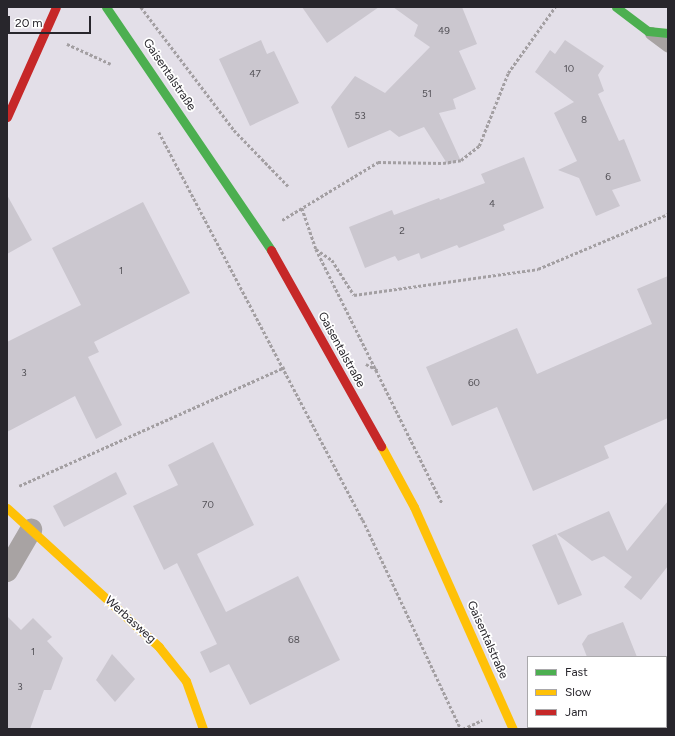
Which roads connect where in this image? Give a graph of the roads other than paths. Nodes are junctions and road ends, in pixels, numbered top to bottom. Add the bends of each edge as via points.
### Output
1 (56, 7) edge
2 (106, 7) edge
3 (616, 7) edge
4 (648, 31) junction
5 (668, 33) edge
6 (668, 46) edge
7 (7, 117) edge
8 (7, 508) edge
9 (31, 530) junction
10 (7, 571) edge
11 (203, 729) edge
12 (513, 729) edge

1 - 7 main road
2 - 12 main road, Gaisentalstraße via 253,220 292,285 414,507
3 - 4 main road
4 - 5 main road
4 - 6 lane
8 - 9 main road, Werbasweg
9 - 10 street
9 - 11 main road, Werbasweg via 159,647 186,681

